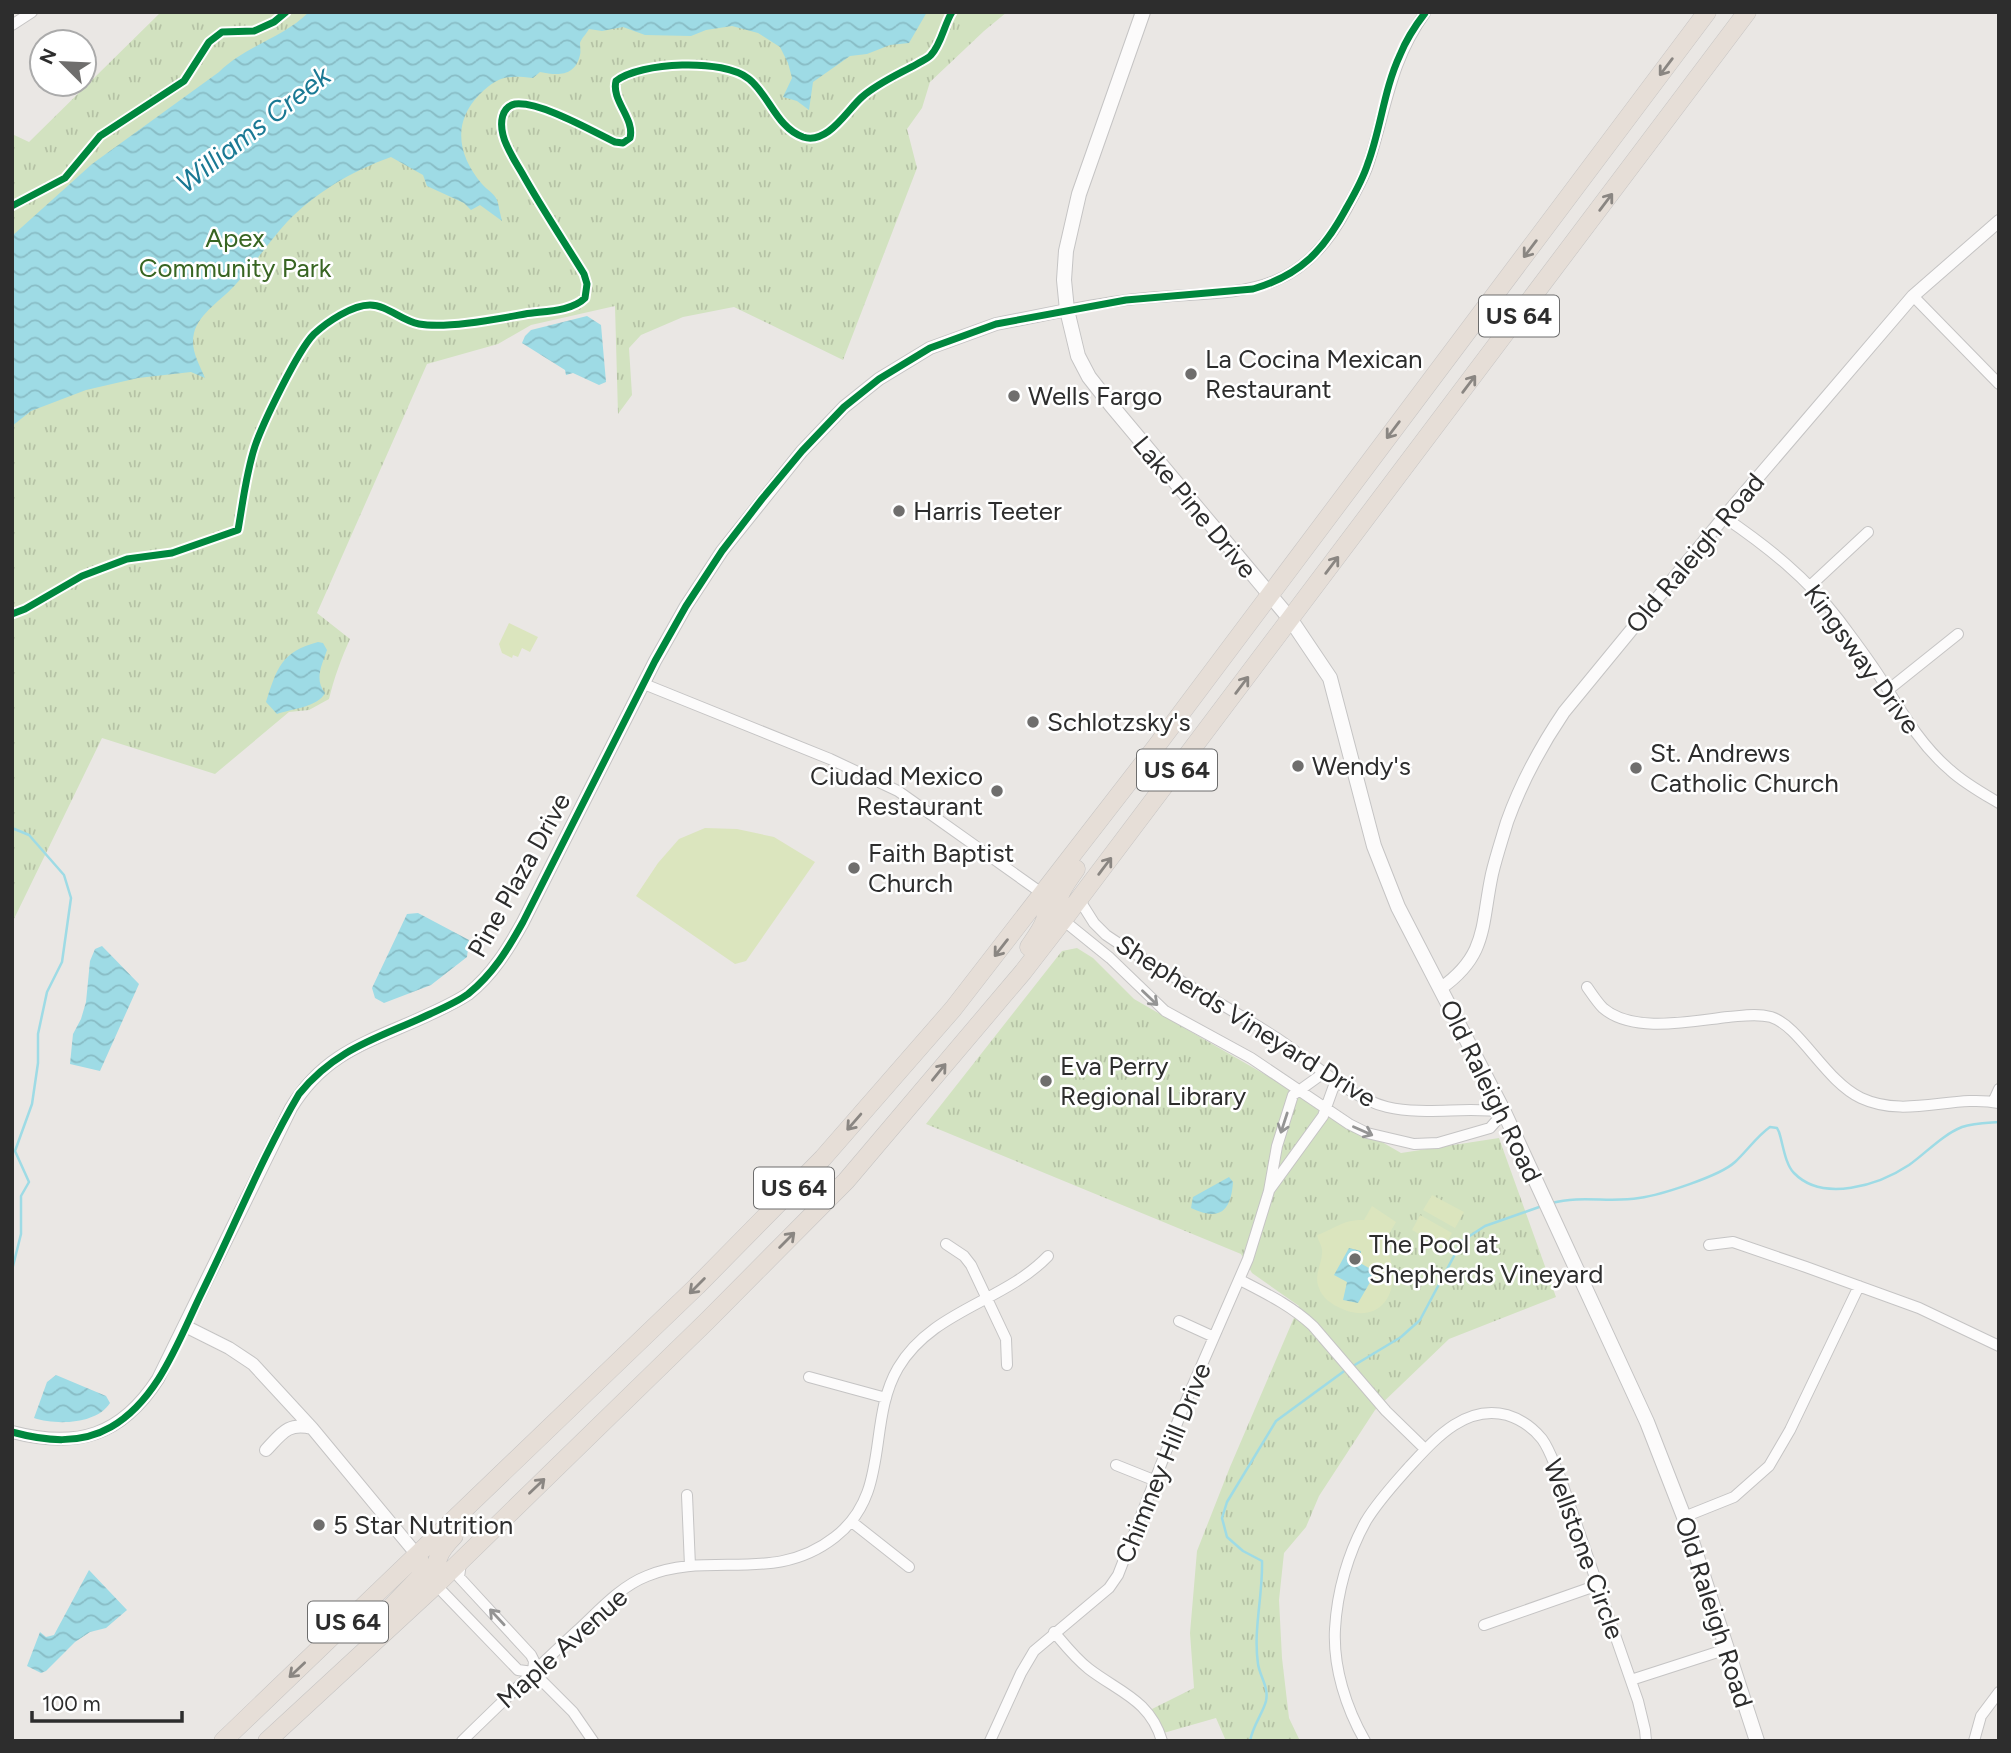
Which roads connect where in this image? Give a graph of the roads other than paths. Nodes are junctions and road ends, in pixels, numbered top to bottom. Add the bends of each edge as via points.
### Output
1 (32, 12) edge
2 (1143, 12) edge
3 (1707, 12) edge
4 (1747, 12) edge
5 (1425, 13) edge
6 (12, 25) edge
7 (1999, 221) edge
8 (1913, 296) junction
9 (1067, 310) junction
10 (1999, 384) edge
11 (1724, 517) junction
12 (1868, 533) dead end
13 (1810, 586) junction
14 (1269, 595) junction
15 (1291, 620) junction
16 (1958, 634) dead end
17 (644, 684) junction
18 (1888, 690) junction
19 (1118, 794) junction
20 (1997, 798) edge
21 (1085, 891) junction
22 (1043, 894) junction
23 (1063, 920) junction
24 (1587, 987) dead end
25 (1441, 988) junction
26 (964, 1042) junction
27 (1325, 1072) junction
28 (1336, 1080) junction
29 (1999, 1089) edge
30 (1300, 1090) junction
31 (1996, 1102) edge
32 (1327, 1109) junction
33 (1504, 1112) junction
34 (1269, 1191) junction
35 (946, 1244) dead end
36 (1709, 1245) dead end
37 (1048, 1256) dead end
38 (1240, 1280) junction
39 (1859, 1286) junction
40 (987, 1298) junction
41 (1179, 1321) dead end
42 (186, 1326) junction
43 (1214, 1337) junction
44 (1999, 1346) edge
45 (1007, 1365) dead end
46 (809, 1377) dead end
47 (886, 1398) junction
48 (561, 1418) junction
49 (312, 1428) junction
50 (12, 1432) edge
51 (1425, 1449) junction
52 (266, 1450) dead end
53 (1116, 1465) dead end
54 (1156, 1480) junction
55 (687, 1495) dead end
56 (1684, 1517) junction
57 (852, 1522) junction
58 (418, 1556) junction
59 (462, 1559) junction
60 (690, 1566) junction
61 (909, 1567) dead end
62 (436, 1585) junction
63 (1598, 1585) junction
64 (1484, 1625) dead end
65 (1054, 1632) junction
66 (1727, 1648) junction
67 (533, 1672) junction
68 (1631, 1680) junction
69 (1999, 1692) edge
70 (297, 1712) junction
71 (223, 1741) edge
72 (267, 1741) edge
73 (462, 1741) edge
74 (593, 1741) edge
75 (990, 1741) edge
76 (1162, 1741) edge
77 (1365, 1741) edge
78 (1646, 1741) edge
79 (1757, 1741) edge
80 (1974, 1741) edge

1 - 6 street
2 - 9 main road, Lake Pine Drive via 1071,224 1064,280
3 -> 14 highway, US 64
15 -> 4 highway, US 64
5 - 9 street via 1396,64 1358,188 1333,234 1306,264 1253,289
7 - 8 street, Old Raleigh Road
8 - 10 street
8 - 11 street, Old Raleigh Road
9 - 14 main road, Lake Pine Drive via 1078,356 1089,377
9 - 17 street, Pine Plaza Drive via 1005,321 930,348 844,407 722,551
11 - 13 street, Kingsway Drive via 1785,561
11 - 25 street, Old Raleigh Road via 1564,712 1544,743 1501,840 1482,936 1460,975
12 - 13 street
13 - 18 street, Kingsway Drive
14 - 15 main road, Lake Pine Drive
14 - 19 highway, US 64
21 -> 15 highway, US 64
15 - 25 main road, Lake Pine Drive via 1330,678 1374,846 1398,907
16 - 18 street
17 - 22 street via 898,791
17 - 42 street, Pine Plaza Drive via 500,962 456,1002 350,1049 317,1072 291,1108
18 - 20 street, Kingsway Drive via 1903,716 1950,771
19 - 22 highway, US 64
19 - 23 highway via 1116,811 1063,887 1057,901
21 - 23 highway, US 64
21 - 27 street, Shepherds Vineyard Drive via 1082,904 1106,935
22 - 26 highway via 1046,920
22 -> 48 highway, US 64 via 953,1009 823,1158
23 - 26 highway, US 64
23 -> 30 street, Shepherds Vineyard Drive via 1166,1011
24 - 31 street via 1611,1013 1641,1022 1670,1024 1752,1014 1774,1018 1836,1082 1880,1105
25 - 33 main road, Old Raleigh Road
59 -> 26 highway, US 64 via 846,1181
27 - 28 street, Shepherds Vineyard Drive
27 - 30 street, Chimney Hill Drive
28 - 32 street, Chimney Hill Drive
28 - 33 street, Shepherds Vineyard Drive via 1356,1095 1386,1107
29 - 31 street
30 - 32 street, Shepherds Vineyard Drive
30 -> 34 street, Chimney Hill Drive via 1293,1096 1277,1146
32 -> 33 street, Shepherds Vineyard Drive via 1367,1133 1429,1145 1479,1133
32 - 34 street, Chimney Hill Drive
33 - 56 main road, Old Raleigh Road via 1647,1422
34 - 38 street, Chimney Hill Drive
35 - 40 street via 971,1265
36 - 39 street via 1732,1242
37 - 40 street, Maple Avenue via 1015,1284
38 - 43 street, Chimney Hill Drive
38 - 51 street via 1287,1304 1314,1326
39 - 44 street via 1920,1308
39 - 56 street via 1769,1466 1734,1497
40 - 45 street via 1006,1339
40 - 47 street, Maple Avenue via 928,1332 905,1356
41 - 43 street
42 - 49 street via 253,1364
42 - 50 street, Pine Plaza Drive via 146,1399 109,1428 67,1440
43 - 54 street, Chimney Hill Drive
46 - 47 street
47 - 57 street, Maple Avenue via 872,1479
48 - 58 highway, US 64
48 - 62 highway via 531,1456 440,1550 435,1562
49 - 52 street via 289,1428
49 - 58 street
51 - 63 street, Wellstone Circle via 1453,1424 1476,1414 1500,1413 1531,1428 1556,1467
51 - 77 street, Wellstone Circle via 1365,1522 1338,1600 1339,1671 1351,1717
53 - 54 street
54 - 65 street, Chimney Hill Drive via 1118,1575 1109,1588
55 - 60 street
56 - 66 main road, Old Raleigh Road
57 - 60 street, Maple Avenue via 822,1546 791,1560
57 - 61 street
58 - 70 highway via 423,1571 411,1588
58 -> 71 highway, US 64
59 - 62 highway, US 64
67 -> 59 street via 531,1655 459,1577
60 - 67 street, Maple Avenue via 646,1576 621,1592
62 - 67 street via 519,1670
62 - 70 highway, US 64
63 - 64 street
63 - 68 street, Wellstone Circle
65 - 75 street, Chimney Hill Drive via 1028,1660
65 - 76 street via 1088,1668 1148,1711
66 - 68 street
66 - 79 main road, Old Raleigh Road
67 - 73 street, Maple Avenue
67 - 74 street via 573,1712
68 - 78 street, Wellstone Circle
69 - 80 street via 1981,1716
70 - 72 highway, US 64

